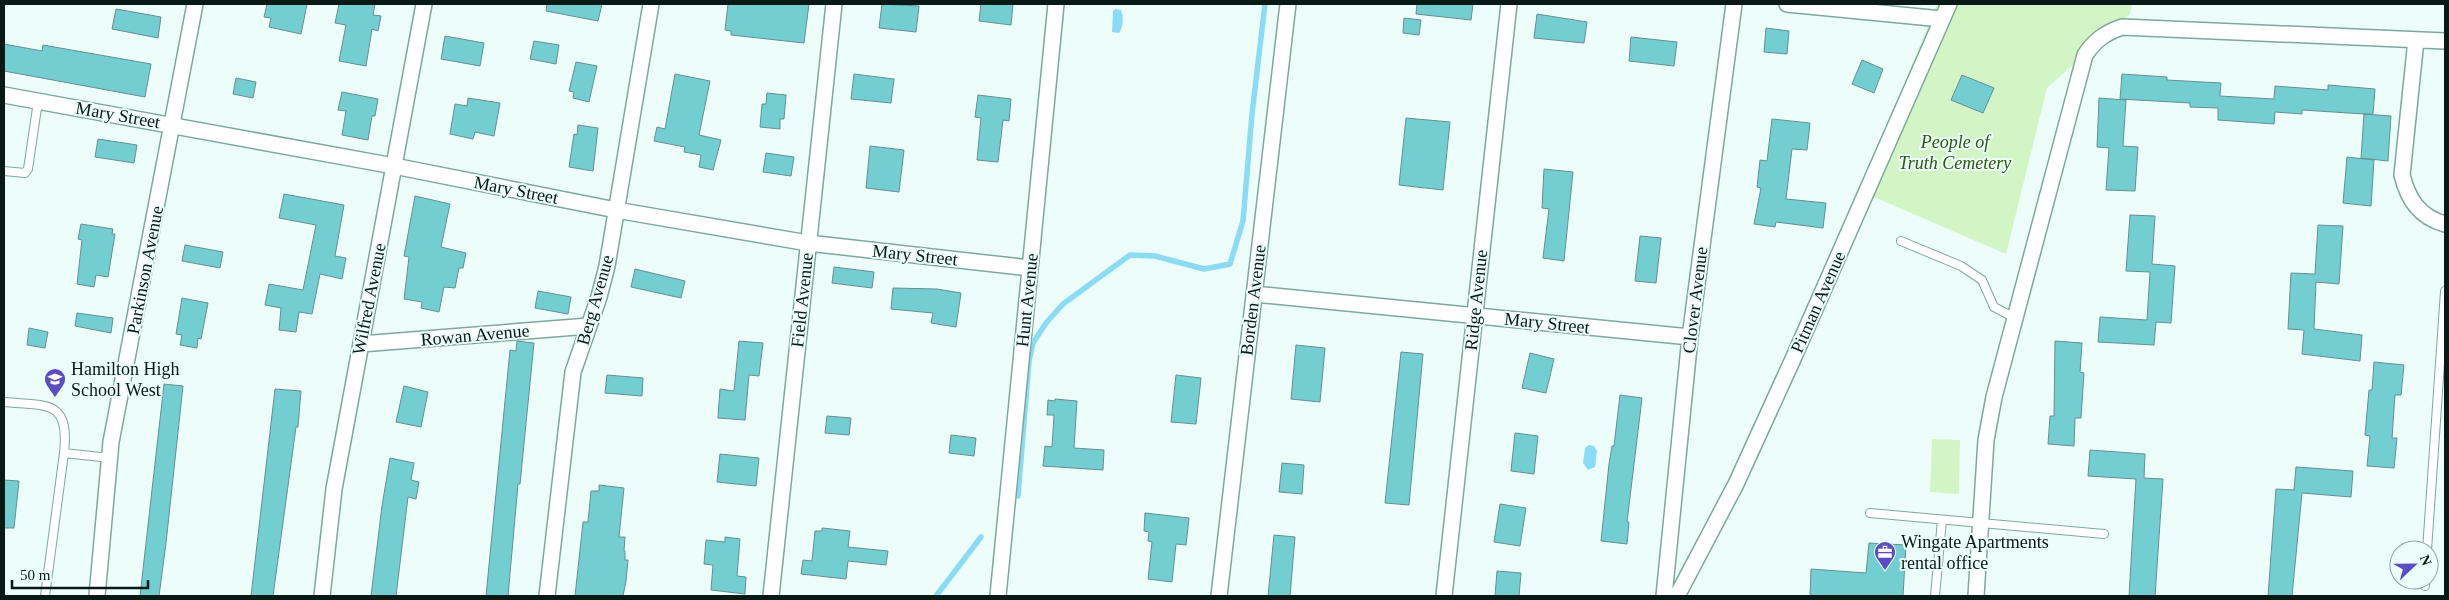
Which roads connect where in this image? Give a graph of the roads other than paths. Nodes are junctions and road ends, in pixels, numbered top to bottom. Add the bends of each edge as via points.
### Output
1 (195, 4) edge
2 (424, 4) edge
3 (651, 4) edge
4 (834, 4) edge
5 (1056, 4) edge
6 (1288, 4) edge
7 (1509, 4) edge
8 (1734, 4) edge
9 (1787, 4) edge
10 (1949, 4) edge
11 (1942, 19) junction
12 (2416, 40) junction
13 (2445, 41) edge
14 (4, 95) edge
15 (38, 101) junction
16 (174, 124) junction
17 (394, 166) junction
18 (4, 171) edge
19 (616, 210) junction
20 (2445, 224) edge
21 (1901, 241) dead end
22 (808, 243) junction
23 (1030, 268) junction
24 (2445, 290) edge
25 (1254, 294) junction
26 (1474, 316) junction
27 (2015, 318) junction
28 (589, 326) junction
29 (1690, 338) junction
30 (361, 344) junction
31 (4, 402) edge
32 (64, 453) junction
33 (110, 458) junction
34 (1870, 513) dead end
35 (1942, 520) junction
36 (1981, 524) junction
37 (2104, 534) dead end
38 (2428, 540) edge
39 (45, 596) edge
40 (97, 596) edge
41 (322, 596) edge
42 (547, 596) edge
43 (771, 596) edge
44 (998, 596) edge
45 (1219, 596) edge
46 (1444, 596) edge
47 (1664, 596) edge
48 (1677, 596) edge
49 (1935, 596) edge
50 (1976, 596) edge

1 - 16 street, Parkinson Avenue
2 - 17 street, Wilfred Avenue
3 - 19 street, Berg Avenue
4 - 22 street, Field Avenue
5 - 23 street, Hunt Avenue
6 - 25 street, Borden Avenue
7 - 26 street, Ridge Avenue
8 - 29 street, Clover Avenue
9 - 11 street
10 - 11 street, Pitman Avenue
11 - 48 street, Pitman Avenue via 1736,484
12 - 13 street
12 - 20 street via 2402,174 2414,206
12 - 27 street via 2122,27 2101,36 2085,55
14 - 15 street, Mary Street
15 - 16 street, Mary Street
15 - 18 lane via 28,169 25,173
16 - 17 street, Mary Street
16 - 33 street, Parkinson Avenue
17 - 19 street, Mary Street
17 - 30 street, Wilfred Avenue
19 - 22 street, Mary Street
19 - 28 street, Berg Avenue via 606,266
21 - 27 lane via 1961,266 1982,280 1994,307
22 - 23 street, Mary Street
22 - 43 street, Field Avenue
23 - 44 street, Hunt Avenue
24 - 38 lane
25 - 26 street, Mary Street
25 - 45 street, Borden Avenue
26 - 29 street, Mary Street
26 - 46 street, Ridge Avenue
27 - 36 street via 1986,440
28 - 30 street, Rowan Avenue
28 - 42 street, Berg Avenue via 573,372
29 - 47 street, Clover Avenue
30 - 41 street, Wilfred Avenue via 334,489
31 - 32 lane via 56,409 64,420
32 - 33 lane
32 - 39 lane
33 - 40 street, Parkinson Avenue
34 - 35 lane
35 - 36 lane
35 - 49 lane
36 - 37 lane
36 - 50 street

